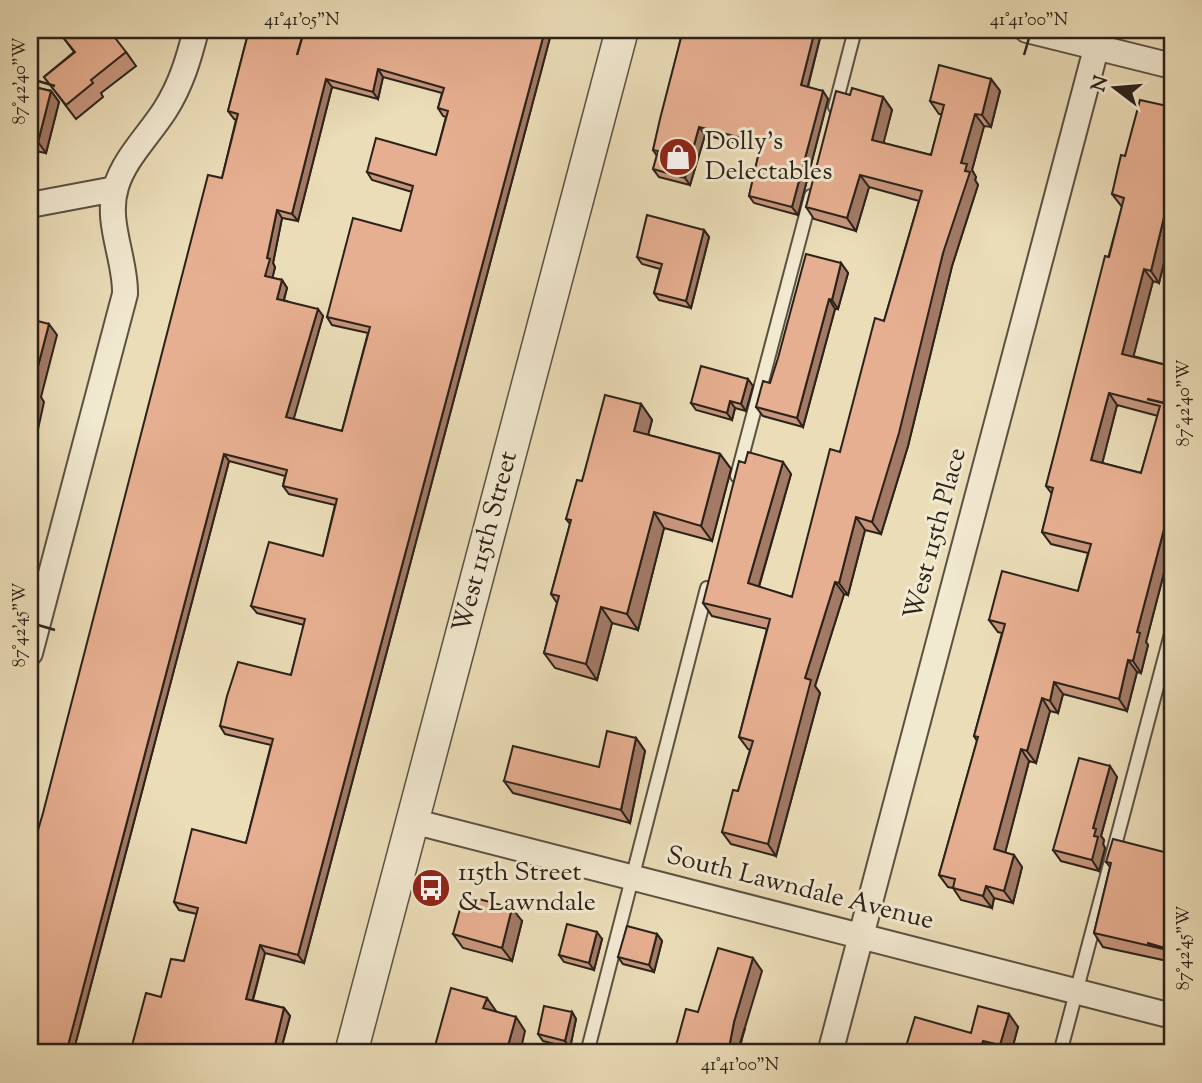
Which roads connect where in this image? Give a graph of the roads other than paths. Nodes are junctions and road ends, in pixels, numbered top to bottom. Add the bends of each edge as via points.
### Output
1 (196, 30) edge
2 (622, 30) edge
3 (855, 30) edge
4 (1027, 30) edge
5 (1098, 39) edge
6 (1172, 66) edge
7 (830, 124) edge
8 (816, 178) edge
9 (115, 189) junction
10 (30, 205) edge
11 (734, 487) edge
12 (709, 581) edge
13 (1172, 630) edge
14 (31, 643) edge
15 (412, 821) junction
16 (631, 877) junction
17 (861, 935) junction
18 (1076, 992) junction
19 (1172, 1016) edge
20 (351, 1053) edge
21 (587, 1053) edge
22 (830, 1053) edge
23 (1060, 1053) edge

1 - 9 street via 175,93 121,172
2 - 15 street, West 115th Street
3 - 7 lane
4 - 5 street
5 - 6 street
5 - 17 street, West 115th Place
8 - 11 lane
9 - 10 street
9 - 14 street via 114,224 125,294
12 - 16 lane
13 - 18 lane
15 - 16 street, South Lawndale Avenue
15 - 20 street, West 115th Street
16 - 17 street, South Lawndale Avenue
16 - 21 lane
17 - 18 street, South Lawndale Avenue
17 - 22 street, West 115th Place
18 - 19 street, South Lawndale Avenue
18 - 23 lane

